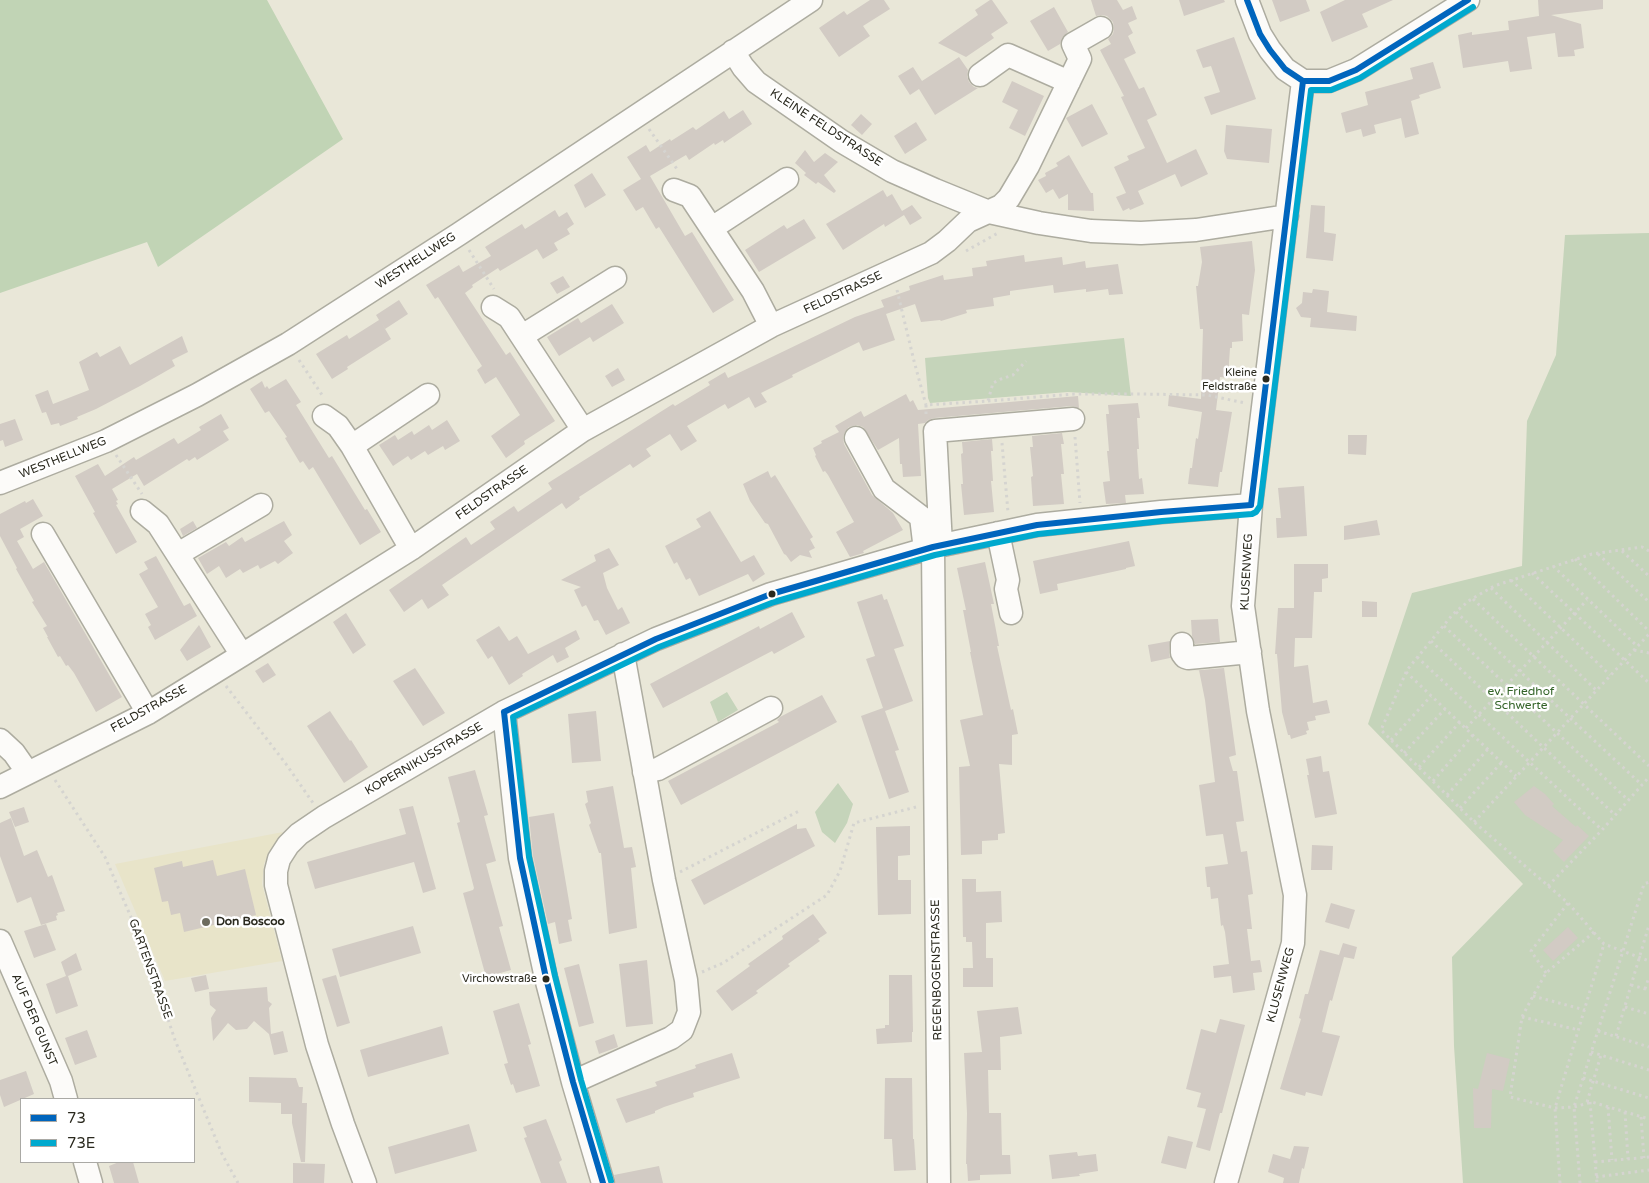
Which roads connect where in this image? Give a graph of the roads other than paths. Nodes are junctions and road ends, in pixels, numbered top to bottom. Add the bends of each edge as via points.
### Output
1 (810, 0) edge
2 (1247, 0) edge
3 (1468, 0) edge
4 (1101, 28) dead end
5 (733, 51) junction
6 (980, 75) dead end
7 (1072, 76) junction
8 (1303, 82) junction
9 (787, 179) dead end
10 (674, 190) road end
11 (989, 212) junction
12 (1286, 217) junction
13 (712, 228) junction
14 (615, 278) dead end
15 (494, 307) road end
16 (771, 326) junction
17 (522, 336) junction
18 (428, 395) dead end
19 (324, 416) road end
20 (1074, 419) road end
21 (583, 430) junction
22 (856, 438) dead end
23 (352, 446) junction
24 (0, 483) edge
25 (1251, 505) junction
26 (261, 506) dead end
27 (142, 511) road end
28 (1004, 532) junction
29 (43, 534) dead end
30 (933, 547) junction
31 (411, 548) junction
32 (178, 554) junction
33 (1011, 613) dead end
34 (1182, 644) dead end
35 (1250, 652) junction
36 (623, 654) junction
37 (242, 655) junction
38 (771, 708) dead end
39 (148, 712) junction
40 (504, 712) junction
41 (0, 740) edge
42 (36, 768) junction
43 (644, 772) junction
44 (0, 787) edge
45 (0, 941) edge
46 (573, 1082) junction
47 (66, 1098) edge
48 (85, 1163) edge
49 (91, 1183) edge
50 (365, 1183) edge
51 (603, 1183) edge
52 (939, 1183) edge
53 (1226, 1183) edge

1 - 5 street, WESTHELLWEG
2 - 8 street via 1270,50 1285,69
3 - 8 street via 1356,70 1329,81
4 - 7 street via 1073,44 1080,59
5 - 11 street, KLEINE FELDSTRASSE via 756,82 841,141 892,171
5 - 24 street, WESTHELLWEG via 288,344 198,395 106,441
6 - 7 street via 1008,55
7 - 11 street via 1010,198
8 - 12 street, KLUSENWEG
9 - 13 street
10 - 13 street via 690,196
11 - 12 street, KLEINE FELDSTRASSE via 1091,231 1141,233 1196,230
11 - 16 street, FELDSTRASSE via 968,221 931,252
12 - 25 street, KLUSENWEG
13 - 16 street
14 - 17 street
15 - 17 street via 509,317
16 - 21 street, FELDSTRASSE
17 - 21 street
18 - 23 street
19 - 23 street via 338,426
20 - 30 street via 935,431
21 - 31 street, FELDSTRASSE
22 - 30 street via 884,489 921,518
23 - 31 street
25 - 28 street, KOPERNIKUSSTRASSE via 1081,520
25 - 35 street, KLUSENWEG via 1243,606
26 - 32 street
27 - 32 street via 158,524
28 - 30 street, KOPERNIKUSSTRASSE
28 - 33 street via 1006,589
29 - 39 street
30 - 36 street, KOPERNIKUSSTRASSE via 771,594
30 - 52 street, REGENBOGENSTRASSE
31 - 37 street, FELDSTRASSE
32 - 37 street
34 - 35 street via 1182,653 1188,658
35 - 53 street, KLUSENWEG via 1258,711 1295,895 1293,943
36 - 40 street, KOPERNIKUSSTRASSE
36 - 43 street
37 - 39 street, FELDSTRASSE
38 - 43 street via 658,769
39 - 42 street, FELDSTRASSE
40 - 46 street via 520,858
40 - 50 street, KOPERNIKUSSTRASSE via 299,834 288,845 276,871 276,885 317,1045
41 - 42 street
42 - 44 street, FELDSTRASSE
43 - 46 street via 686,980 689,1012 682,1030 662,1043
45 - 47 street, AUF DER GUNST
46 - 51 street
48 - 49 street

